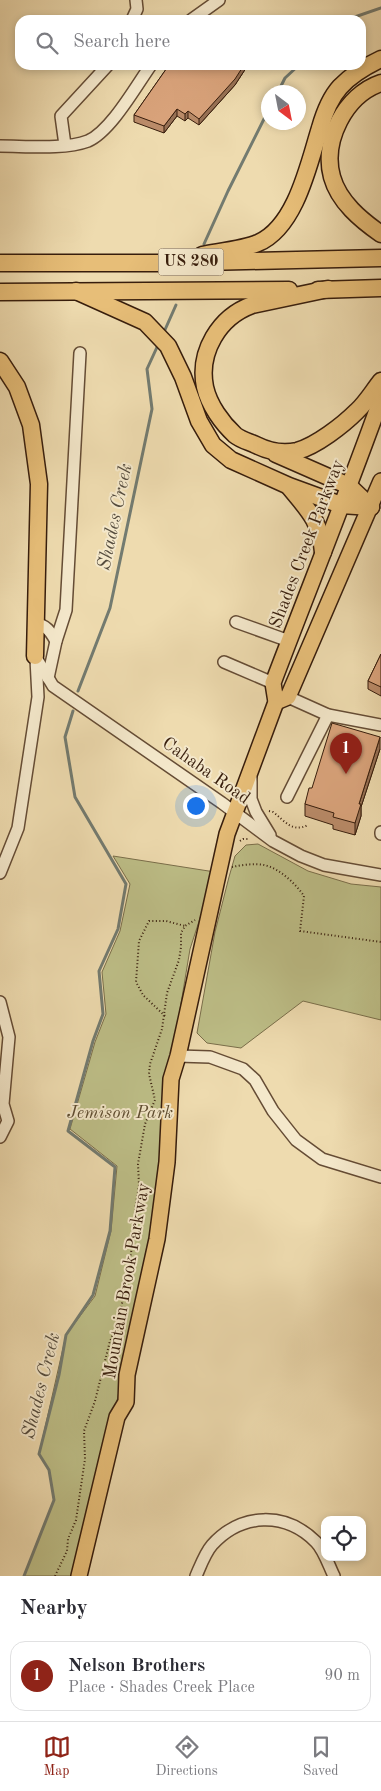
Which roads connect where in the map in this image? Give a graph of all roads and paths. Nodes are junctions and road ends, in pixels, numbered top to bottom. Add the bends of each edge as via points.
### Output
1 (136, 0) edge
2 (219, 0) edge
3 (134, 15) edge
4 (198, 15) edge
5 (381, 60) edge
6 (366, 66) edge
7 (103, 70) edge
8 (148, 70) edge
9 (360, 70) edge
10 (381, 83) edge
11 (0, 146) edge
12 (65, 146) junction
13 (381, 234) edge
14 (381, 258) edge
15 (0, 263) edge
16 (162, 263) junction
17 (377, 288) edge
18 (328, 290) junction
19 (0, 292) edge
20 (76, 292) junction
21 (80, 353) dead end
22 (0, 361) edge
23 (381, 381) edge
24 (381, 399) edge
25 (269, 451) junction
26 (381, 481) edge
27 (289, 486) junction
28 (349, 486) junction
29 (341, 505) junction
30 (376, 509) edge
31 (323, 552) junction
32 (236, 622) dead end
33 (36, 624) junction
34 (56, 641) junction
35 (289, 641) junction
36 (36, 656) junction
37 (224, 662) dead end
38 (48, 678) junction
39 (273, 683) junction
40 (282, 700) junction
41 (328, 715) junction
42 (381, 725) edge
43 (250, 771) junction
44 (287, 797) dead end
45 (265, 811) dead end
46 (235, 814) junction
47 (308, 825) dead end
48 (249, 839) dead end
49 (273, 841) junction
50 (236, 844) dead end
51 (227, 867) dead end
52 (0, 872) edge
53 (381, 875) edge
54 (204, 918) junction
55 (185, 926) junction
56 (381, 942) edge
57 (0, 1002) edge
58 (165, 1016) junction
59 (178, 1056) junction
60 (1, 1105) edge
61 (0, 1137) edge
62 (381, 1177) edge
63 (55, 1576) edge
64 (79, 1576) edge
65 (196, 1576) edge
66 (334, 1576) edge

1 - 3 street
2 - 4 street
5 - 6 highway
7 - 12 street via 61,116
8 - 12 street via 113,120 88,140
9 - 16 highway via 339,88 326,111 298,194 283,223 258,243
10 - 13 highway via 360,95 341,116 330,160 332,177 352,211
11 - 12 street
14 - 16 highway, US 280
15 - 16 highway, US 280
17 - 18 highway, US 280
18 - 20 highway, US 280
18 - 25 highway via 243,309 218,329 207,351 205,387 213,409 236,436
19 - 20 highway, US 280
20 - 27 highway via 145,322 168,346 199,421 213,445 240,465
21 - 34 street via 66,610
22 - 33 highway via 17,387 31,425 39,484
23 - 25 highway via 358,411 325,437 296,451
24 - 28 main road, Shades Creek Parkway
25 - 28 highway
26 - 30 main road, Shades Creek Parkway
27 - 29 highway
27 - 31 highway via 317,524
28 - 29 main road, Shades Creek Parkway
28 - 30 highway
29 - 30 highway
29 - 31 main road, Shades Creek Parkway
30 - 40 main road, Shades Creek Parkway
31 - 35 main road, Shades Creek Parkway
32 - 35 street
33 - 34 street via 49,630
33 - 36 highway
34 - 38 street
35 - 39 main road, Shades Creek Parkway
36 - 38 street, Cahaba Road
36 - 52 street via 38,697 18,828
37 - 39 street
38 - 46 street, Cahaba Road via 53,686
39 - 40 main road, Shades Creek Parkway
40 - 41 street
40 - 43 main road, Shades Creek Parkway
41 - 42 street
41 - 44 street
43 - 46 main road, Shades Creek Parkway
43 - 49 street via 251,799
45 - 47 path via 274,812 292,828
46 - 49 street, Cahaba Road
46 - 54 main road, Mountain Brook Parkway
48 - 50 path
49 - 53 street, Cahaba Road via 324,865
51 - 56 path via 255,864 270,867 295,883 304,896 300,931
54 - 55 path
54 - 59 main road, Mountain Brook Parkway
55 - 58 path via 180,932 179,960 167,993
55 - 58 path via 149,921 139,941 136,982 143,995
57 - 60 street via 9,1037
58 - 63 path via 150,1064 154,1100 145,1124 138,1164 133,1240 118,1324 84,1431 85,1459 76,1520
59 - 62 street via 210,1057 243,1069 255,1080 273,1111 296,1140 322,1159
59 - 64 main road, Mountain Brook Parkway via 171,1079 167,1162 157,1239 127,1375 126,1402 117,1417
60 - 61 street via 8,1121
65 - 66 street via 211,1546 235,1527 270,1518 296,1526 317,1543

